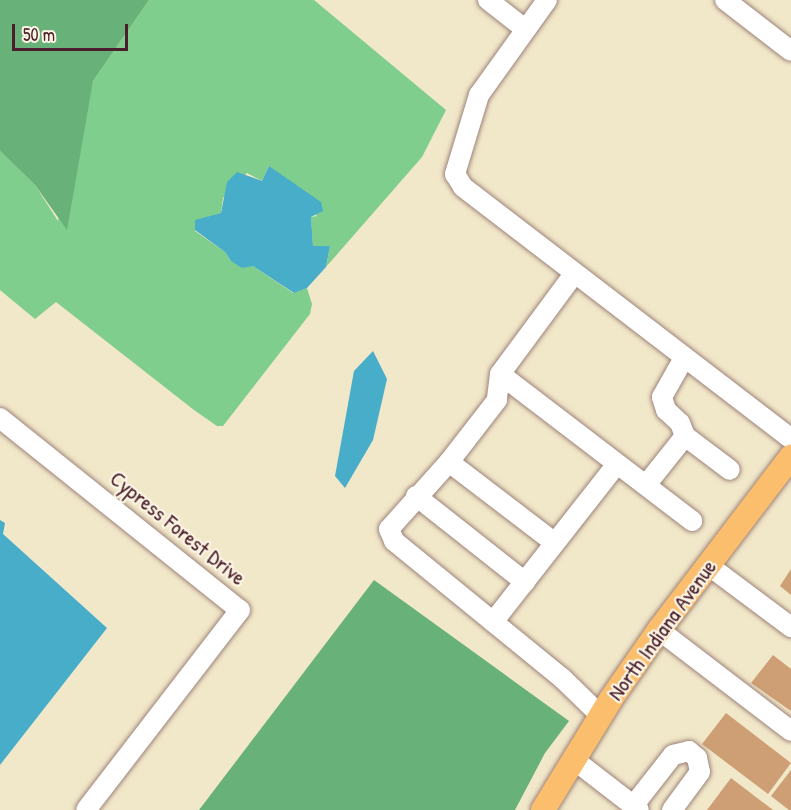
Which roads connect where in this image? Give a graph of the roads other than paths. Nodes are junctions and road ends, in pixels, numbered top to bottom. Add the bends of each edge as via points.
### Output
1 (488, 0) edge
2 (547, 0) edge
3 (725, 0) edge
4 (525, 29) junction
5 (791, 51) edge
6 (574, 274) junction
7 (684, 357) junction
8 (500, 374) junction
9 (0, 417) edge
10 (685, 436) junction
11 (791, 439) edge
12 (791, 457) edge
13 (449, 462) junction
14 (617, 464) junction
15 (730, 470) dead end
16 (646, 485) junction
17 (416, 496) junction
18 (692, 521) dead end
19 (555, 543) junction
20 (708, 565) junction
21 (525, 582) junction
22 (493, 622) junction
23 (791, 627) edge
24 (659, 630) junction
25 (601, 716) junction
26 (791, 730) edge
27 (573, 759) junction
28 (547, 808) edge
29 (636, 808) edge
30 (86, 810) edge
31 (672, 810) edge

1 - 4 street
2 - 4 street
3 - 5 street
4 - 6 street via 479,95 455,174 463,187
6 - 7 street
6 - 8 street
7 - 10 street via 662,397 666,411 680,423
7 - 11 street
8 - 13 street via 497,400
8 - 14 street
9 - 30 street, Cypress Forest Drive via 240,610
10 - 15 street
10 - 16 street
12 - 20 main road, North Indiana Avenue
13 - 17 street
13 - 19 street
14 - 16 street
14 - 19 street
16 - 18 street
17 - 21 street
17 - 22 street via 389,529 394,541
19 - 21 street
20 - 23 street
20 - 24 main road, North Indiana Avenue
21 - 22 street
22 - 25 street
24 - 25 main road, North Indiana Avenue
24 - 26 street
25 - 27 main road, North Indiana Avenue
27 - 28 main road, North Indiana Avenue
27 - 29 street
29 - 31 street via 673,755 689,751 697,758 700,772

